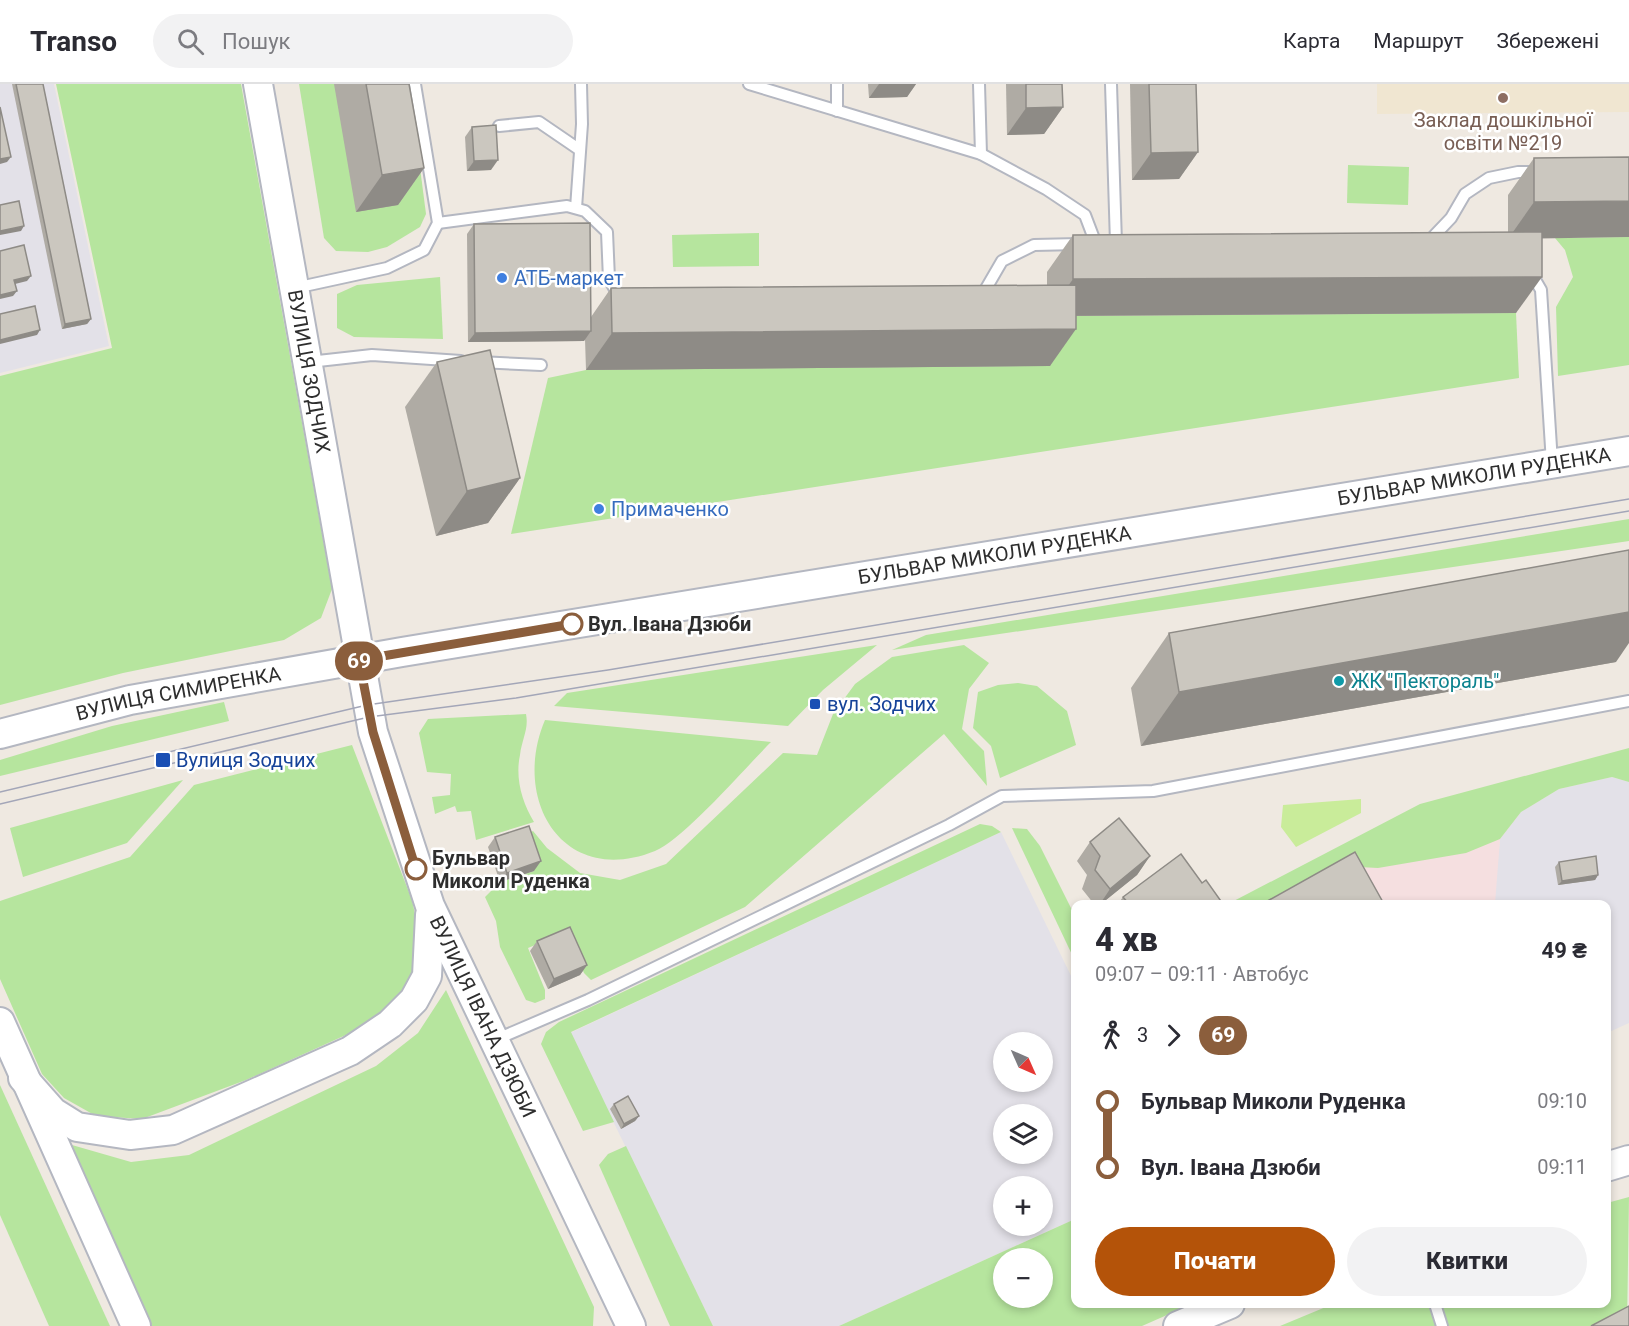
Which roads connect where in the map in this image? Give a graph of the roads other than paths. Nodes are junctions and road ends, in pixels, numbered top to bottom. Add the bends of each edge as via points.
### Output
1 (258, 84) edge
2 (415, 84) edge
3 (581, 84) edge
4 (749, 84) edge
5 (837, 84) edge
6 (979, 84) edge
7 (1112, 84) edge
8 (837, 111) junction
9 (499, 126) edge
10 (580, 150) junction
11 (981, 154) junction
12 (1551, 171) edge
13 (576, 208) junction
14 (438, 223) junction
15 (1431, 240) edge
16 (1116, 243) junction
17 (1128, 243) edge
18 (1096, 244) junction
19 (1523, 264) edge
20 (295, 288) junction
21 (962, 294) edge
22 (634, 301) edge
23 (306, 362) junction
24 (541, 365) dead end
25 (1629, 451) edge
26 (1553, 465) junction
27 (359, 660) junction
28 (1629, 701) edge
29 (0, 734) edge
30 (430, 906) junction
31 (0, 1022) edge
32 (494, 1041) junction
33 (23, 1078) junction
34 (1629, 1160) edge
35 (1611, 1165) edge
36 (1221, 1308) edge
37 (1436, 1308) edge
38 (136, 1326) edge
39 (631, 1326) edge
40 (1178, 1326) edge
41 (1442, 1326) edge

1 - 20 main road, ВУЛИЦЯ ЗОДЧИХ
2 - 14 lane
3 - 10 lane
4 - 8 lane
5 - 8 lane
6 - 11 lane
7 - 16 lane
8 - 11 lane
9 - 10 lane via 539,122
10 - 13 lane
11 - 18 lane via 1085,215
12 - 15 lane via 1490,178 1465,194 1451,218
13 - 14 lane
13 - 22 lane via 585,211 607,232 609,279 622,301
14 - 20 lane via 424,250 387,268
16 - 17 lane
16 - 18 lane
18 - 21 lane via 1034,245 1002,261 984,292
19 - 26 lane via 1541,290
20 - 23 main road, ВУЛИЦЯ ЗОДЧИХ
23 - 24 lane via 372,355
23 - 27 main road, ВУЛИЦЯ ЗОДЧИХ
25 - 26 main road, БУЛЬВАР МИКОЛИ РУДЕНКА
26 - 27 main road, БУЛЬВАР МИКОЛИ РУДЕНКА
27 - 29 main road, ВУЛИЦЯ СИМИРЕНКА via 130,700
27 - 30 main road, ВУЛИЦЯ ІВАНА ДЗЮБИ via 373,732
28 - 32 lane via 1153,791 996,798 949,825 609,990
30 - 32 main road, ВУЛИЦЯ ІВАНА ДЗЮБИ
30 - 33 main road via 427,976 414,1000 390,1024 350,1051 173,1130 130,1135 77,1127 53,1112
31 - 33 main road
32 - 39 main road, ВУЛИЦЯ ІВАНА ДЗЮБИ
33 - 38 main road
34 - 35 main road
36 - 40 main road
37 - 41 lane

